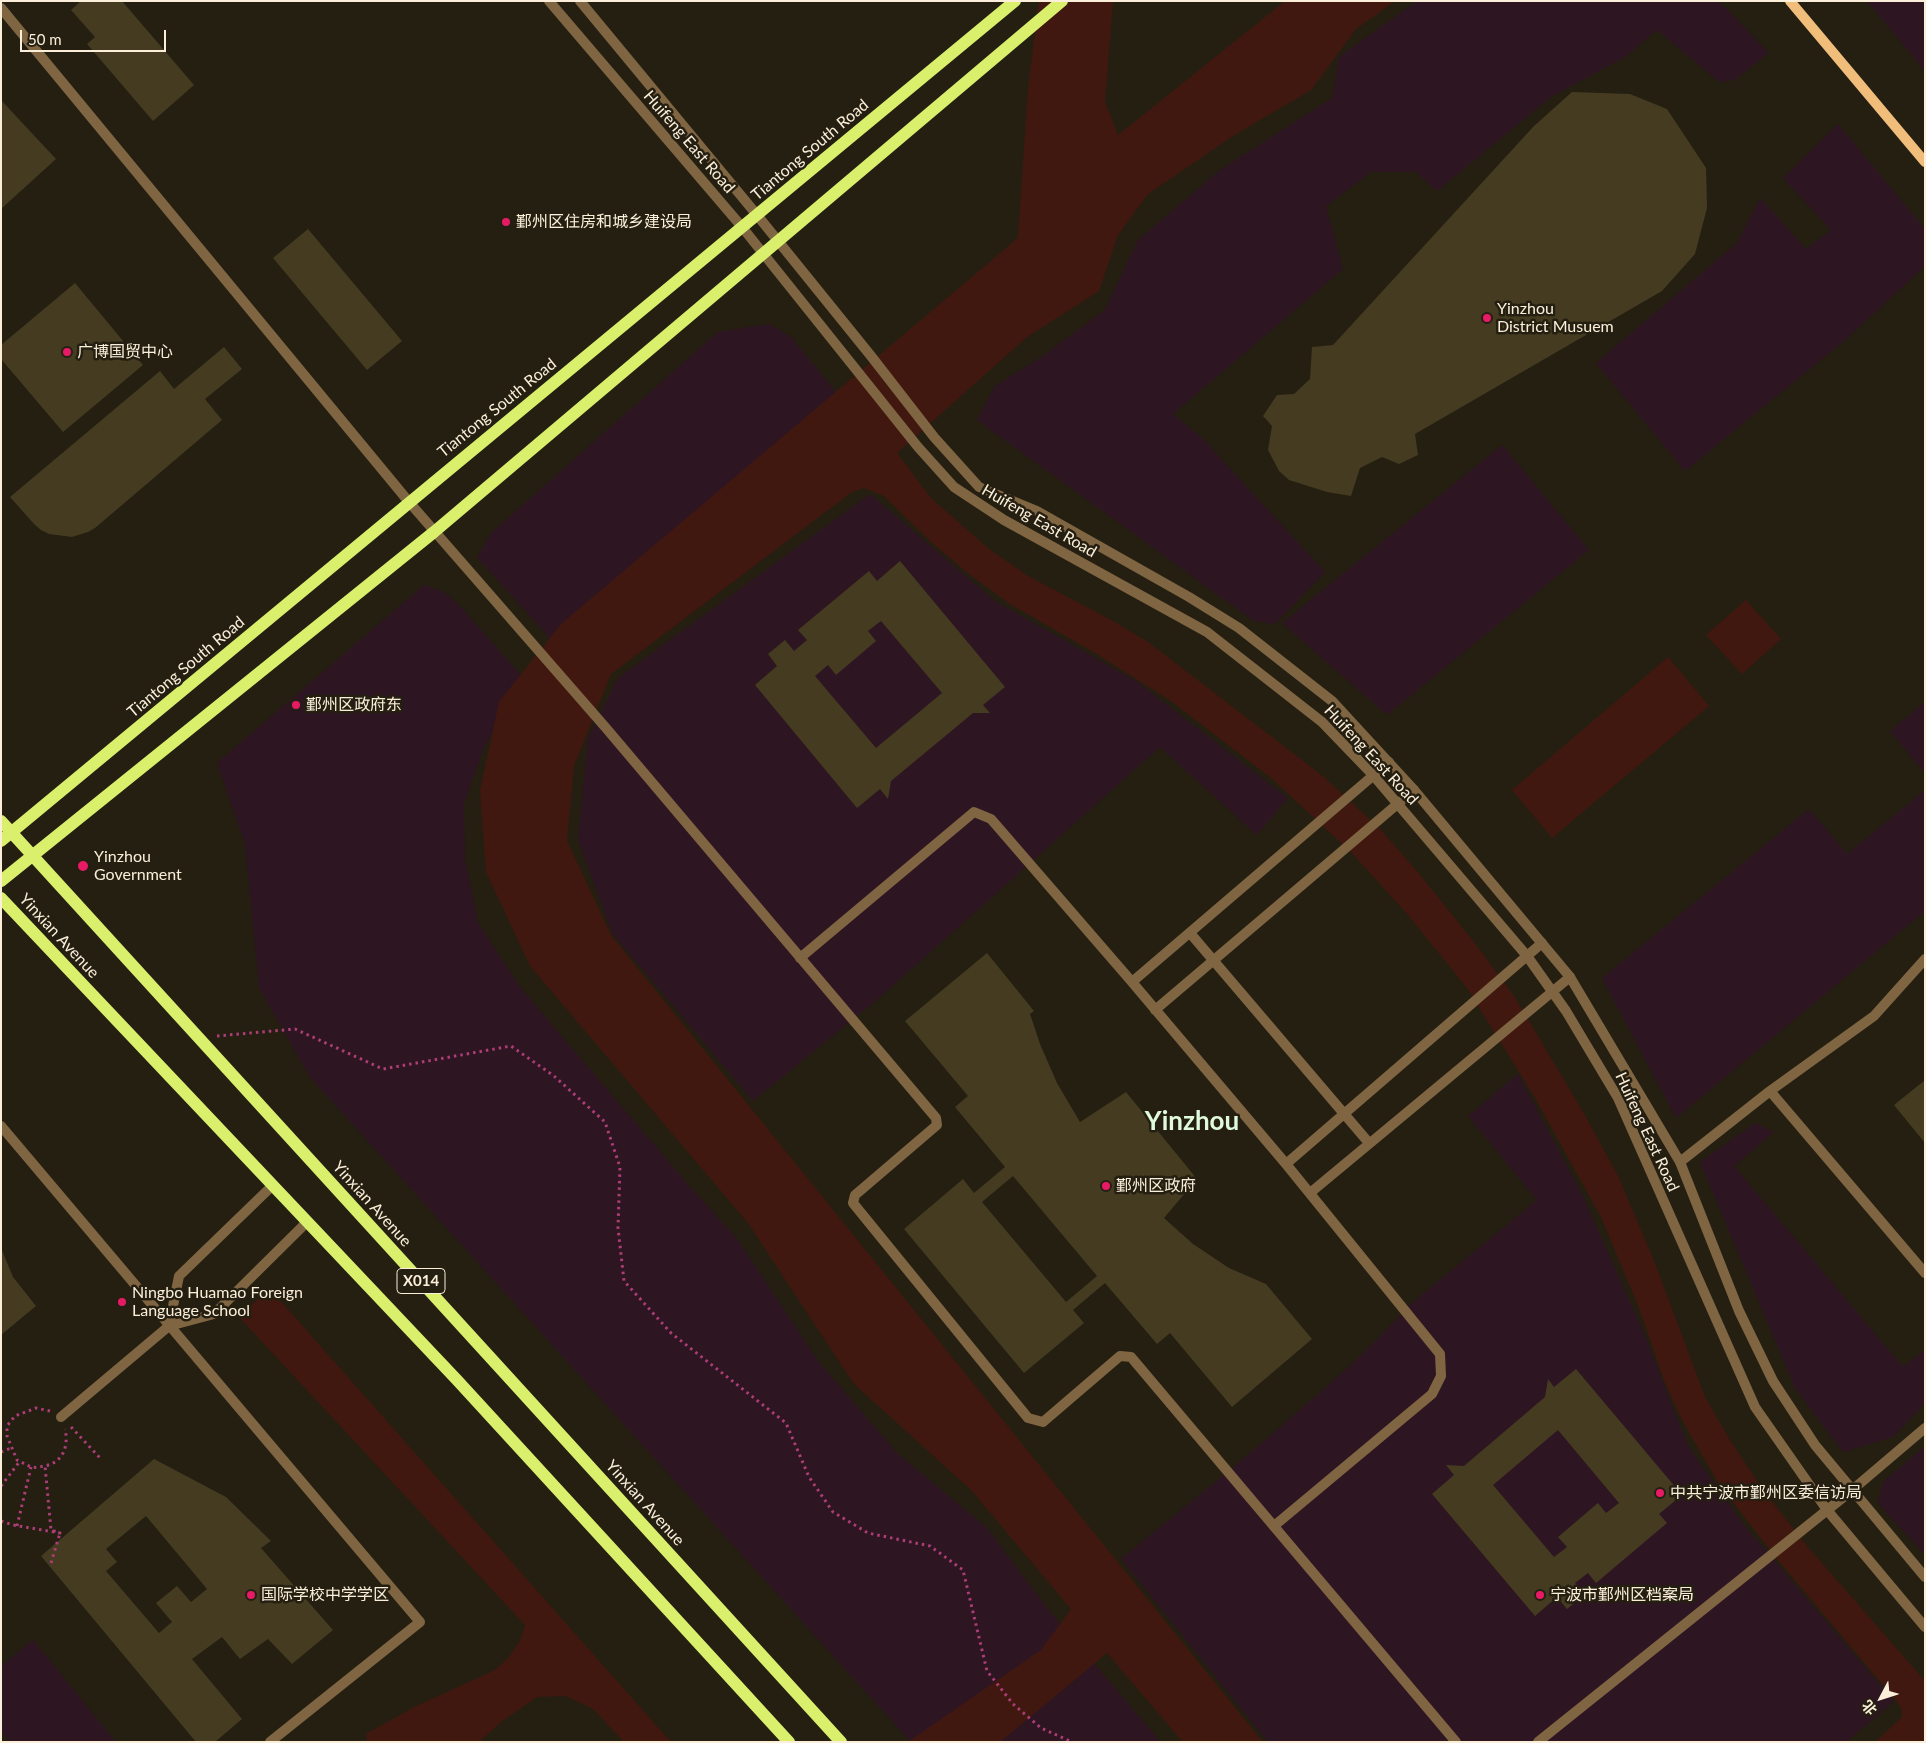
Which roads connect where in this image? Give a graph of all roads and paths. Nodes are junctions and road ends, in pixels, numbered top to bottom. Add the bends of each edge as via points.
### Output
1 (549, 1) edge
2 (580, 1) edge
3 (1014, 1) edge
4 (1790, 1) edge
5 (1059, 4) edge
6 (1, 8) edge
7 (1925, 162) edge
8 (757, 215) junction
9 (742, 228) junction
10 (778, 241) junction
11 (763, 253) junction
12 (409, 502) junction
13 (434, 532) junction
14 (1388, 762) junction
15 (1373, 775) junction
16 (1414, 790) junction
17 (1398, 804) junction
18 (1, 821) edge
19 (12, 832) junction
20 (1, 841) edge
21 (33, 856) junction
22 (1, 881) edge
23 (1, 898) edge
24 (1190, 933) junction
25 (1542, 943) junction
26 (1527, 956) junction
27 (800, 958) junction
28 (1925, 959) edge
29 (1213, 960) junction
30 (1570, 978) junction
31 (1132, 982) junction
32 (1553, 990) junction
33 (1155, 1010) junction
34 (199, 1038) junction
35 (1770, 1091) junction
36 (1344, 1113) junction
37 (1, 1126) edge
38 (1369, 1143) junction
39 (1680, 1162) junction
40 (1286, 1164) junction
41 (272, 1186) junction
42 (1310, 1193) junction
43 (307, 1222) junction
44 (1925, 1273) edge
45 (169, 1326) junction
46 (61, 1417) junction
47 (1, 1424) edge
48 (8, 1426) junction
49 (1925, 1428) edge
50 (1, 1436) edge
51 (7, 1436) junction
52 (11, 1448) junction
53 (1, 1452) edge
54 (101, 1459) dead end
55 (20, 1461) junction
56 (45, 1466) junction
57 (31, 1467) junction
58 (1, 1486) edge
59 (1852, 1491) junction
60 (1827, 1510) junction
61 (1, 1521) edge
62 (18, 1526) junction
63 (1274, 1526) junction
64 (60, 1533) junction
65 (51, 1563) dead end
66 (1925, 1577) edge
67 (1925, 1627) edge
68 (270, 1742) edge
69 (789, 1742) edge
70 (841, 1742) edge
71 (1072, 1742) edge
72 (1456, 1742) edge
73 (1538, 1742) edge

1 - 9 street, Huifeng East Road
2 - 8 street, Huifeng East Road
3 - 8 main road, Tiantong South Road
4 - 7 main road
5 - 10 main road
6 - 12 street
8 - 9 main road, Tiantong South Road
8 - 10 street, Huifeng East Road
9 - 11 street, Huifeng East Road
9 - 12 main road, Tiantong South Road
10 - 11 main road
10 - 14 street, Huifeng East Road via 934,437 979,487 1037,511 1239,628 1332,701
11 - 13 main road
11 - 15 street, Huifeng East Road via 918,447 954,487 1004,520 1207,632 1322,722
12 - 13 street
12 - 19 main road, Tiantong South Road
13 - 21 main road
13 - 27 street via 606,728
14 - 15 street
14 - 16 street, Huifeng East Road
15 - 17 street, Huifeng East Road
15 - 24 street
16 - 17 street
16 - 25 street, Huifeng East Road
17 - 26 street, Huifeng East Road
17 - 29 street
18 - 19 main road, Yinxian Avenue / X014
19 - 20 main road, Tiantong South Road
19 - 21 main road, Yinxian Avenue / X014
21 - 22 main road
21 - 34 main road, Yinxian Avenue / X014
23 - 41 main road, Yinxian Avenue / X014
24 - 29 street
24 - 31 street
25 - 26 street
25 - 30 street, Huifeng East Road
26 - 32 street, Huifeng East Road
26 - 36 street
27 - 31 street via 974,812 991,819
27 - 63 street via 936,1118 937,1126 855,1195 853,1203 1028,1418 1043,1422 1120,1356 1131,1357
28 - 35 street via 1874,1016
29 - 33 street
29 - 36 street
30 - 32 street
30 - 39 street, Huifeng East Road
31 - 33 street
32 - 38 street
32 - 60 street, Huifeng East Road via 1618,1098 1755,1407
33 - 40 street
34 - 70 main road, Yinxian Avenue / X014
34 - 71 path via 295,1029 383,1069 512,1046 554,1076 605,1122 620,1167 618,1228 624,1281 670,1333 786,1423 809,1477 834,1512 868,1533 930,1546 963,1570 987,1671 1013,1704 1041,1728
35 - 39 street
35 - 44 street
36 - 38 street
36 - 40 street
37 - 45 street
38 - 42 street
39 - 59 street, Huifeng East Road via 1739,1310 1773,1381 1815,1445
40 - 42 street
41 - 43 main road, Yinxian Avenue / X014
41 - 45 street via 181,1275
42 - 63 street via 1440,1354 1441,1376 1432,1394
43 - 45 street via 215,1313
43 - 69 main road, Yinxian Avenue / X014
45 - 46 street
45 - 68 street via 420,1622
46 - 48 path via 36,1408 15,1416
46 - 54 path
46 - 56 path via 67,1438 66,1450 59,1460
47 - 48 path
48 - 51 path
49 - 59 street
50 - 51 path
51 - 52 path
52 - 53 path
52 - 55 path
55 - 57 path
55 - 58 path
56 - 57 path
56 - 64 path via 51,1530
57 - 62 path
59 - 60 street
59 - 66 street, Huifeng East Road
60 - 67 street, Huifeng East Road
60 - 73 street
61 - 62 path
62 - 64 path
63 - 72 street
64 - 65 path

